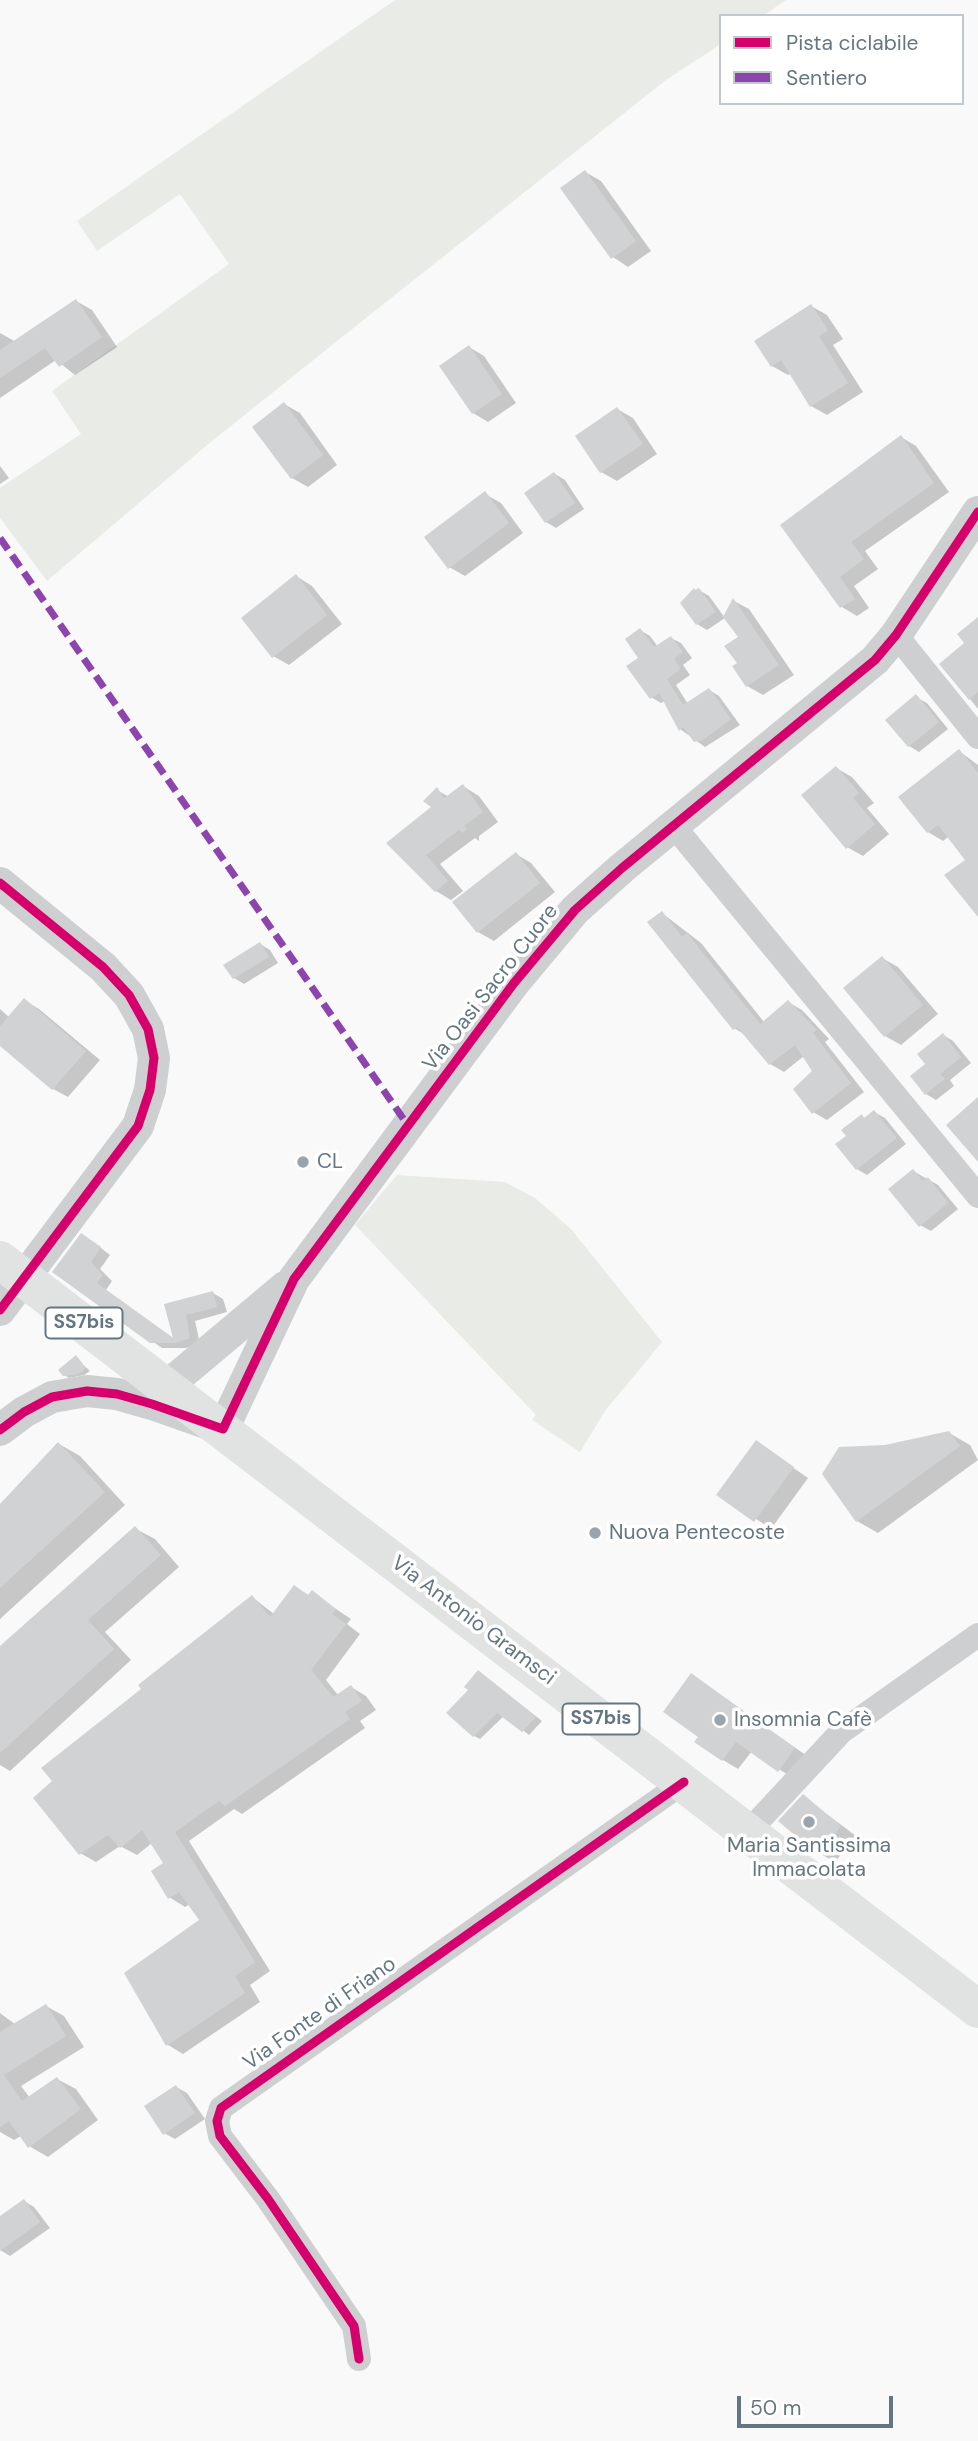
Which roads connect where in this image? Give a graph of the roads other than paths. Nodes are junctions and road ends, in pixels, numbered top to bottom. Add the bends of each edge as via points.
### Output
1 (978, 512) edge
2 (897, 635) junction
3 (978, 737) edge
4 (673, 825) junction
5 (0, 883) edge
6 (978, 1196) edge
7 (0, 1259) edge
8 (294, 1279) junction
9 (0, 1310) edge
10 (167, 1386) junction
11 (223, 1429) junction
12 (0, 1430) edge
13 (978, 1635) edge
14 (684, 1782) junction
15 (748, 1832) junction
16 (978, 2009) edge
17 (359, 2359) dead end

1 - 2 street, Via Oasi Sacro Cuore
2 - 3 street
2 - 4 street, Via Oasi Sacro Cuore via 850,684
4 - 6 street
4 - 8 street, Via Oasi Sacro Cuore via 575,910 514,983
5 - 9 street via 103,967 129,995 148,1029 154,1058 138,1126
7 - 10 main road, SS7bis
8 - 10 street, Via Oasi Sacro Cuore
8 - 11 street, Via Oasi Sacro Cuore
10 - 11 main road, Via Antonio Gramsci / SS7bis
11 - 12 street via 117,1394 87,1391 52,1397
11 - 14 main road, Via Antonio Gramsci / SS7bis
13 - 15 street via 841,1732
14 - 15 main road, Via Antonio Gramsci / SS7bis
14 - 17 street, Via Fonte di Friano via 221,2108 216,2121 220,2136 355,2326
15 - 16 main road, Via Antonio Gramsci / SS7bis

